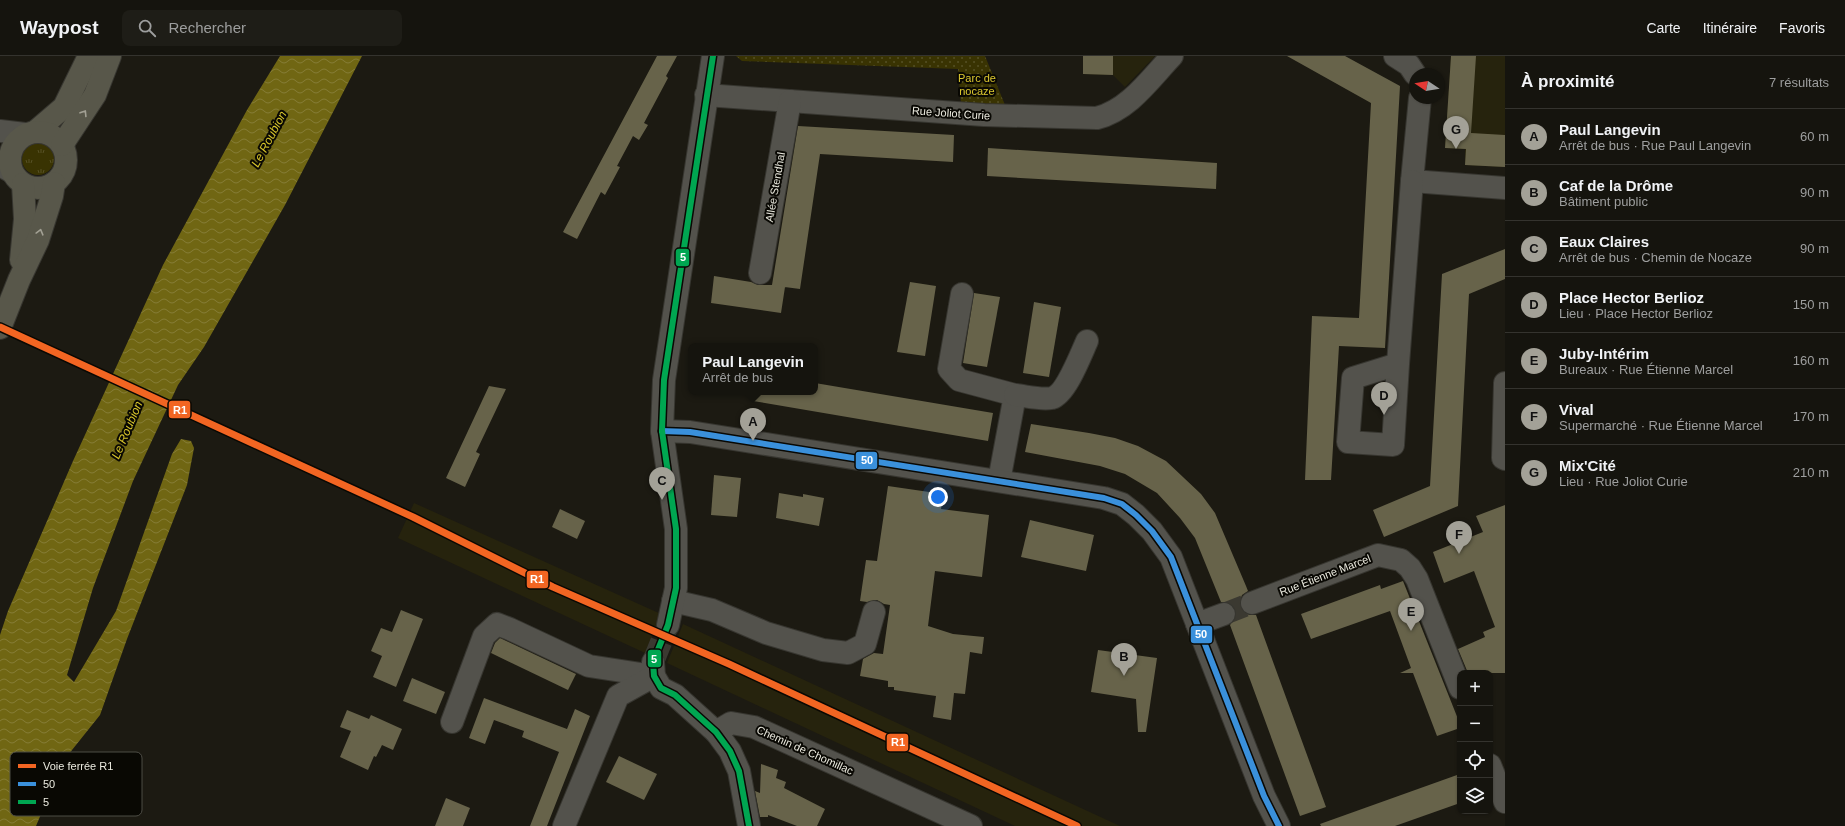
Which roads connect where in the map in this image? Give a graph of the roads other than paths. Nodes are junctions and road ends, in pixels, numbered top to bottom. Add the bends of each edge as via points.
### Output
1 (89, 56) edge
2 (110, 56) edge
3 (713, 56) edge
4 (1172, 56) edge
5 (1395, 56) edge
6 (1411, 68) edge
7 (706, 95) junction
8 (790, 102) junction
9 (1419, 104) edge
10 (0, 131) edge
11 (31, 133) junction
12 (62, 145) junction
13 (12, 173) edge
14 (1412, 181) junction
15 (54, 183) junction
16 (1505, 188) edge
17 (760, 273) dead end
18 (19, 280) junction
19 (962, 294) dead end
20 (0, 328) edge
21 (1088, 340) dead end
22 (1398, 364) dead end
23 (1505, 383) edge
24 (1015, 395) junction
25 (662, 431) junction
26 (1505, 459) edge
27 (999, 481) junction
28 (673, 601) junction
29 (1252, 603) tunnel mouth
30 (874, 612) dead end
31 (1224, 614) tunnel mouth
32 (1197, 624) junction
33 (668, 625) tunnel mouth
34 (654, 669) junction
35 (1457, 680) edge
36 (452, 722) dead end
37 (716, 732) junction
38 (1493, 772) edge
39 (1505, 802) edge
40 (564, 826) edge
41 (749, 826) edge
42 (971, 826) edge
43 (1279, 826) edge

1 - 11 main road via 64,107
12 -> 2 main road via 95,95
3 - 7 street
4 - 8 street, Rue Joliot Curie via 1123,108 1097,118 984,115
5 - 6 street
7 - 8 street, Rue Joliot Curie
7 - 25 street via 664,380
8 - 17 street, Allée Stendhal
9 - 14 street
10 - 11 street
11 - 12 main road via 54,136
11 - 13 main road via 19,138 11,150
12 - 15 main road via 66,161 64,170
13 - 15 main road via 29,186 42,188
13 - 18 main road via 26,219
14 - 16 street
14 - 22 street
18 -> 15 main road via 38,240
18 - 20 main road
19 - 24 street via 949,369 959,380
21 - 24 street via 1062,391 1054,397 1045,399
23 - 26 street
24 - 27 street
25 - 27 street via 690,432
25 - 28 street via 676,529 676,588
27 - 32 street via 1104,498 1122,504 1152,531 1171,557
28 - 30 street via 712,610 766,633 823,650 848,653 865,644
28 - 33 street
29 - 35 street, Rue Étienne Marcel via 1378,555 1401,560 1417,578
31 - 32 street
32 - 43 street via 1261,789
34 - 36 street via 589,666 497,624 484,636
34 - 37 street via 661,688 675,695
34 - 40 street via 618,696
37 - 41 street via 730,751 739,771
37 - 42 street, Chemin de Chomillac via 730,723 754,727
38 - 39 street

